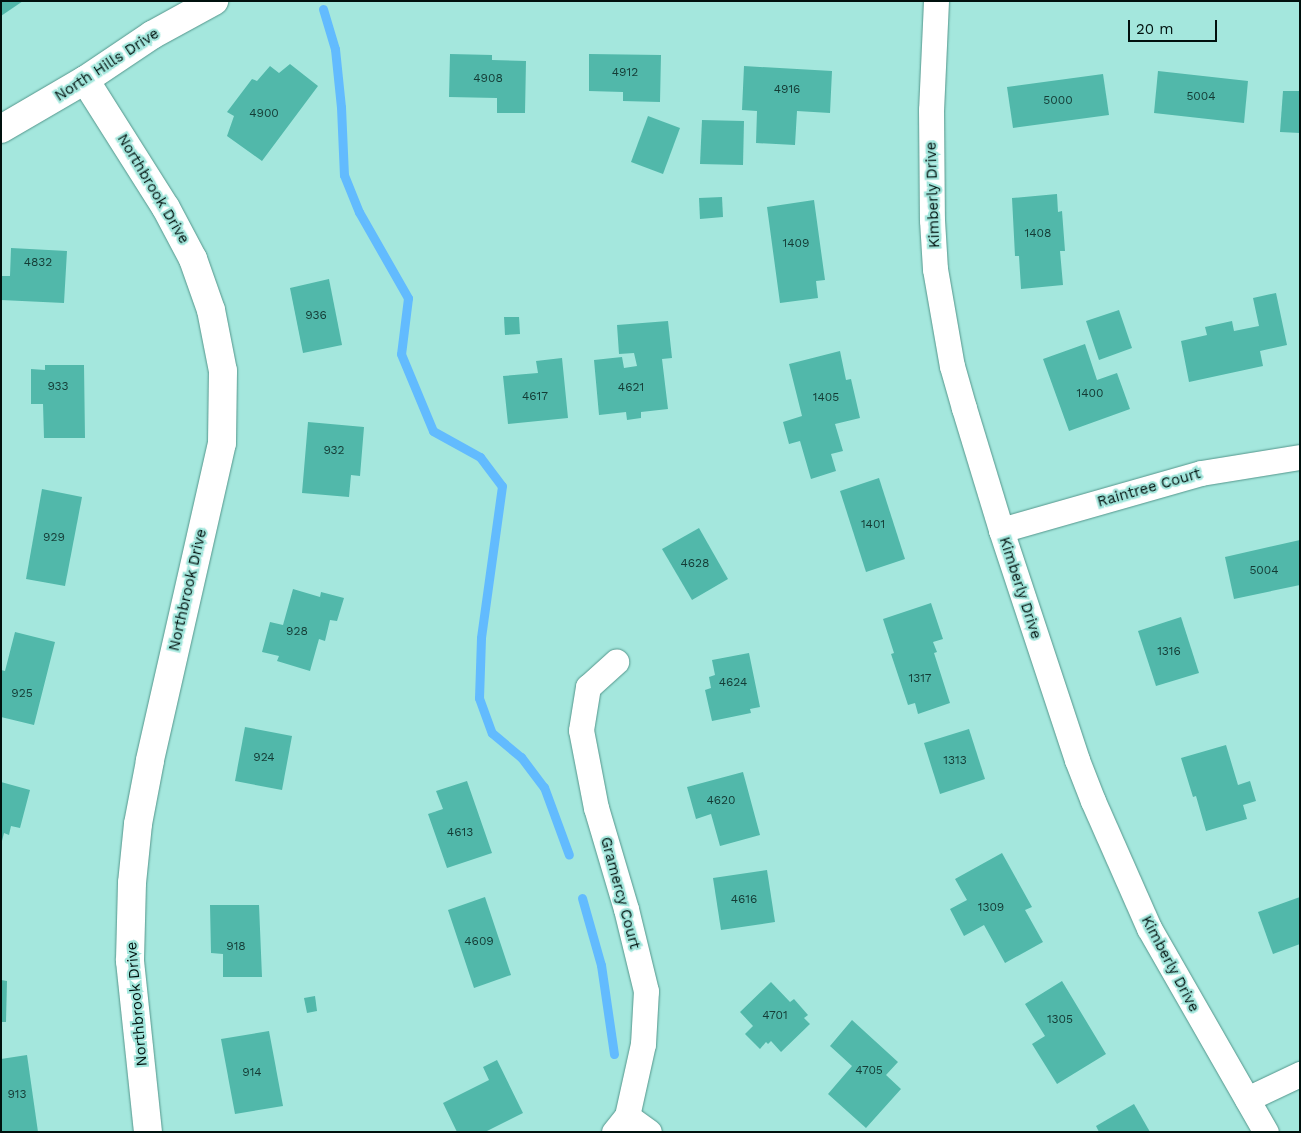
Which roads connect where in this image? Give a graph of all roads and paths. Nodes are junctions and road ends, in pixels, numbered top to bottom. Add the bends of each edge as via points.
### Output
1 (214, 1) edge
2 (936, 1) edge
3 (85, 80) junction
4 (1, 129) edge
5 (1300, 457) edge
6 (1001, 530) junction
7 (616, 662) dead end
8 (1300, 1074) edge
9 (1247, 1099) junction
10 (621, 1124) edge
11 (148, 1132) edge
12 (649, 1132) edge
13 (1266, 1132) edge

1 - 3 street, North Hills Drive via 152,35
2 - 6 street, Kimberly Drive via 930,110 935,270 952,366
3 - 4 street, North Hills Drive
3 - 11 street, Northbrook Drive via 166,208 194,259 211,310 223,371 222,443 150,761 140,810 132,883 130,962
5 - 6 street, Raintree Court via 1202,473
6 - 9 street, Kimberly Drive via 1093,801 1149,928
7 - 10 street, Gramercy Court via 588,687 581,730 596,808 646,991 643,1044
8 - 9 street
9 - 13 street, Kimberly Drive
10 - 12 street

